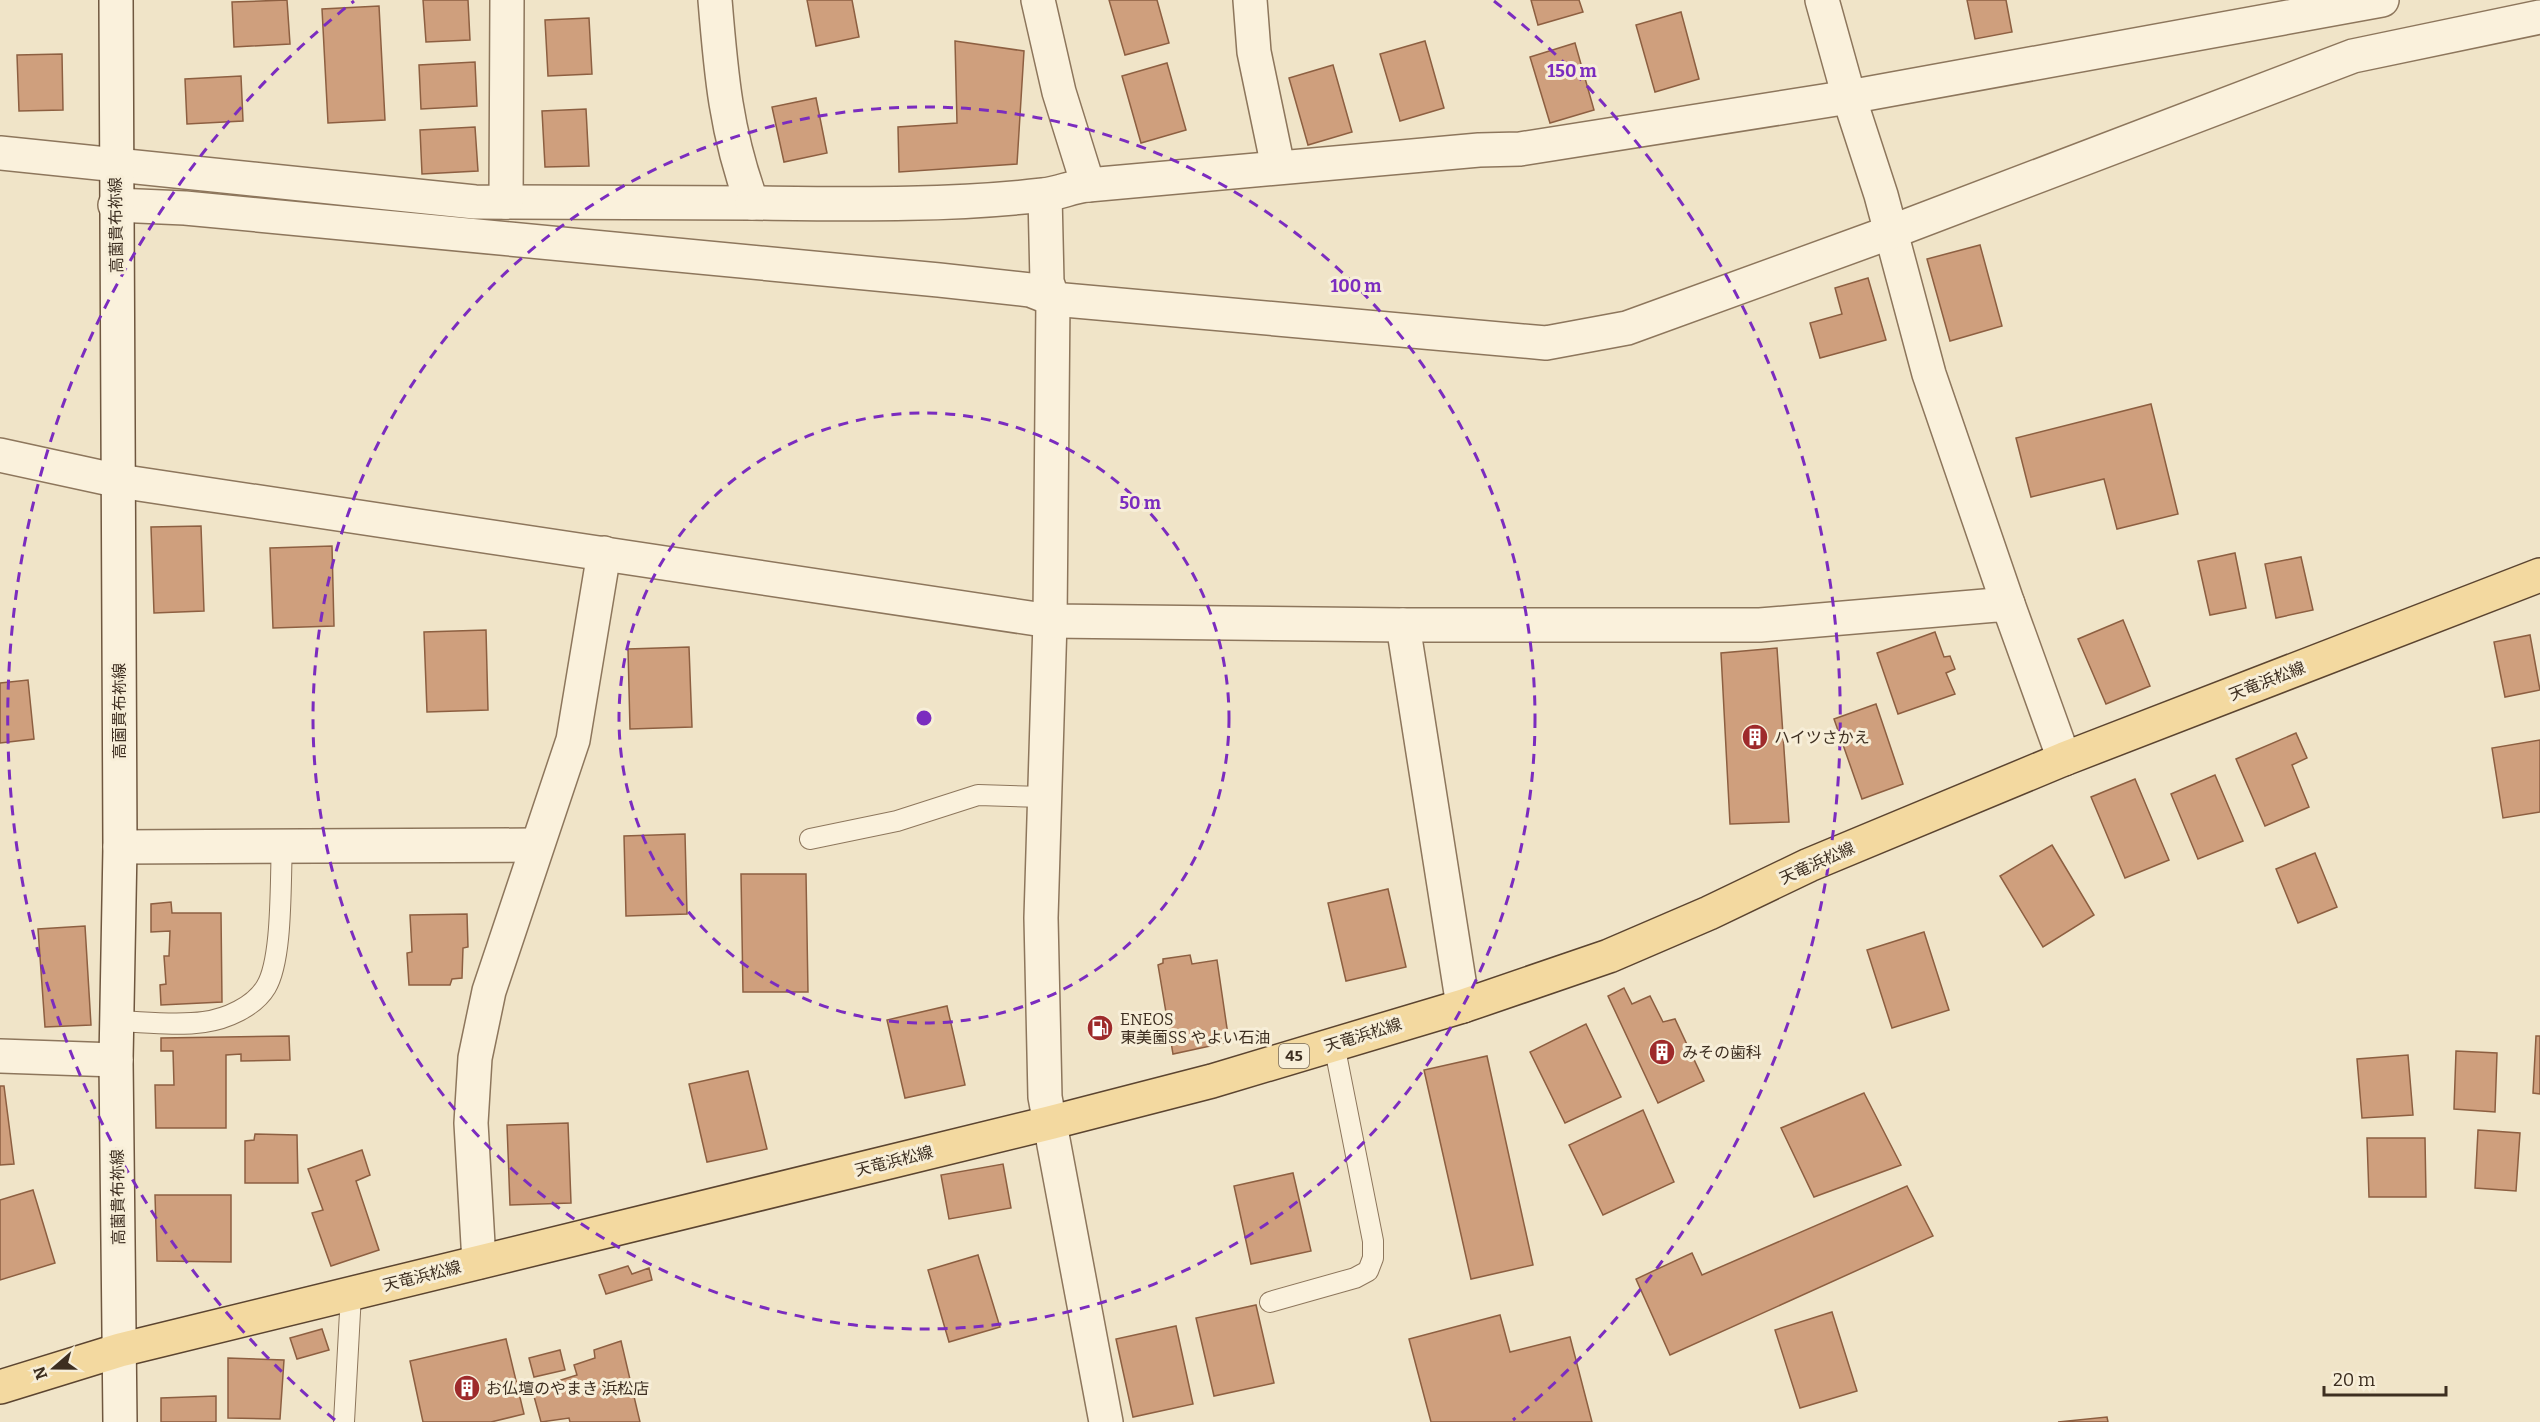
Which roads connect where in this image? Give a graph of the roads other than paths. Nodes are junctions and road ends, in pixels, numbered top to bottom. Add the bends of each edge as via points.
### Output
1 (116, 0) edge
2 (507, 0) edge
3 (715, 0) edge
4 (1038, 0) edge
5 (1250, 0) edge
6 (1822, 0) edge
7 (2382, 0) edge
8 (2540, 17) edge
9 (1849, 97) junction
10 (0, 153) edge
11 (116, 166) junction
12 (1278, 167) junction
13 (1088, 185) junction
14 (1045, 195) junction
15 (506, 202) junction
16 (752, 203) junction
17 (115, 205) junction
18 (1891, 232) junction
19 (1053, 299) junction
20 (0, 455) edge
21 (119, 481) junction
22 (604, 553) junction
23 (2540, 575) edge
24 (2008, 604) junction
25 (1050, 621) junction
26 (1403, 625) junction
27 (2064, 759) junction
28 (1044, 797) junction
29 (810, 839) dead end
30 (536, 845) junction
31 (282, 846) junction
32 (120, 847) junction
33 (1463, 1006) junction
34 (117, 1021) junction
35 (1334, 1044) junction
36 (0, 1056) edge
37 (116, 1060) junction
38 (1048, 1124) junction
39 (479, 1262) junction
40 (351, 1294) junction
41 (1270, 1302) dead end
42 (120, 1350) junction
43 (0, 1387) edge
44 (120, 1422) edge
45 (344, 1422) edge
46 (1106, 1422) edge

1 - 11 street, 高薗貴布祢線
2 - 15 street
3 - 16 street via 723,91 736,161
4 - 13 street via 1059,92
5 - 12 street via 1254,52
6 - 9 street
7 - 9 street
8 - 18 street via 2353,56
9 - 12 street via 1520,149
9 - 18 street
10 - 11 street
11 - 15 street
11 - 17 street, 高薗貴布祢線
12 - 13 street
13 - 14 street
14 - 16 street via 858,204
14 - 19 street via 1047,282
15 - 16 street
17 - 19 street via 196,209 939,280 1030,290
17 - 21 street, 高薗貴布祢線
18 - 19 street via 1619,330 1546,343
18 - 24 street via 1929,374
19 - 25 street
20 - 21 street
21 - 22 street
21 - 32 street, 高薗貴布祢線
22 - 25 street
22 - 30 street via 575,733
23 - 27 main road, 天竜浜松線 / 45
24 - 26 street via 1760,625
24 - 27 street
25 - 26 street
25 - 28 street
26 - 33 street
27 - 33 main road, 天竜浜松線 / 45 via 1809,865 1609,956
28 - 29 lane via 978,795 897,821
28 - 38 street via 1042,1016
30 - 31 street
30 - 39 street via 489,991 475,1058 471,1123
31 - 32 street
31 - 34 lane via 275,954 266,987 246,1007 203,1022
32 - 34 street, 高薗貴布祢線
33 - 35 main road, 天竜浜松線 / 45
34 - 37 street, 高薗貴布祢線
35 - 38 main road, 天竜浜松線 / 45
35 - 41 lane via 1373,1258 1368,1271 1355,1278
36 - 37 street
37 - 42 street, 高薗貴布祢線
38 - 39 main road, 天竜浜松線 / 45
38 - 46 street
39 - 40 main road, 天竜浜松線 / 45
40 - 42 main road, 天竜浜松線 / 45
40 - 45 lane
42 - 43 main road, 天竜浜松線 / 45
42 - 44 street, 高薗貴布祢線

